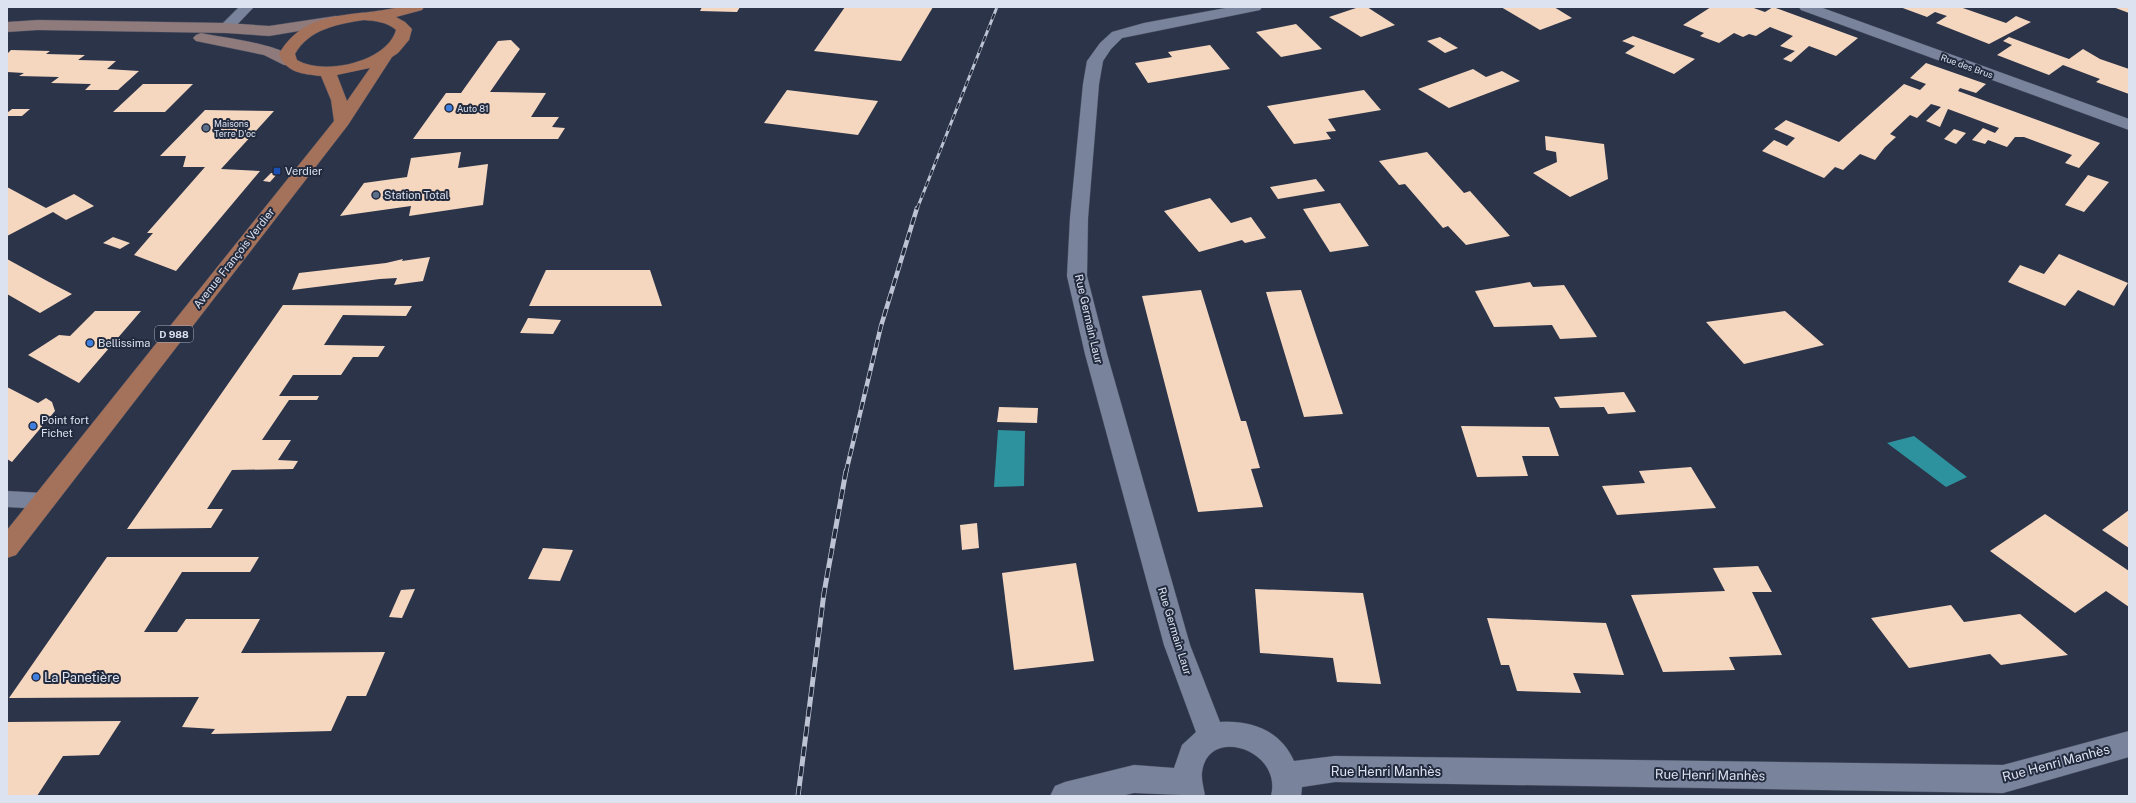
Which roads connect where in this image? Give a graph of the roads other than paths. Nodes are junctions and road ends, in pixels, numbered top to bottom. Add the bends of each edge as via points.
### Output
1 (247, 7) edge
2 (417, 7) edge
3 (422, 7) edge
4 (1255, 7) edge
5 (1806, 7) edge
6 (376, 17) junction
7 (336, 21) junction
8 (7, 27) edge
9 (149, 27) junction
10 (226, 28) junction
11 (404, 29) junction
12 (386, 55) junction
13 (290, 62) junction
14 (327, 71) junction
15 (342, 121) junction
16 (2129, 125) edge
17 (7, 499) edge
18 (44, 501) junction
19 (7, 548) edge
20 (1212, 737) junction
21 (2129, 744) edge
22 (1286, 786) edge
23 (1188, 789) edge
24 (1065, 796) edge

1 - 10 street
2 - 6 main road
3 - 11 main road
4 - 20 street, Rue Germain Laur via 1117,35 1105,46 1095,61 1091,84 1079,218 1077,276 1096,354 1177,645
5 - 16 street, Rue des Brus
6 - 7 main road
6 - 11 main road via 389,19
7 - 10 street via 269,31
7 - 13 main road via 312,30 291,45 287,54
8 - 9 street
9 - 10 street
9 - 13 street via 167,33 269,51
11 - 12 main road via 404,37 398,46
12 - 14 main road via 368,63
12 - 15 main road, Avenue François Verdier / D 988
13 - 14 main road via 298,67
14 - 15 main road via 339,100
15 - 18 main road, Avenue François Verdier / D 988
17 - 18 lane
18 - 19 main road, Avenue François Verdier / D 988
20 - 22 street via 1243,734 1258,740 1270,749 1280,762
20 - 23 street via 1191,755 1186,767
21 - 22 street, Rue Henri Manhès via 2003,779 1335,769
23 - 24 street via 1134,779

